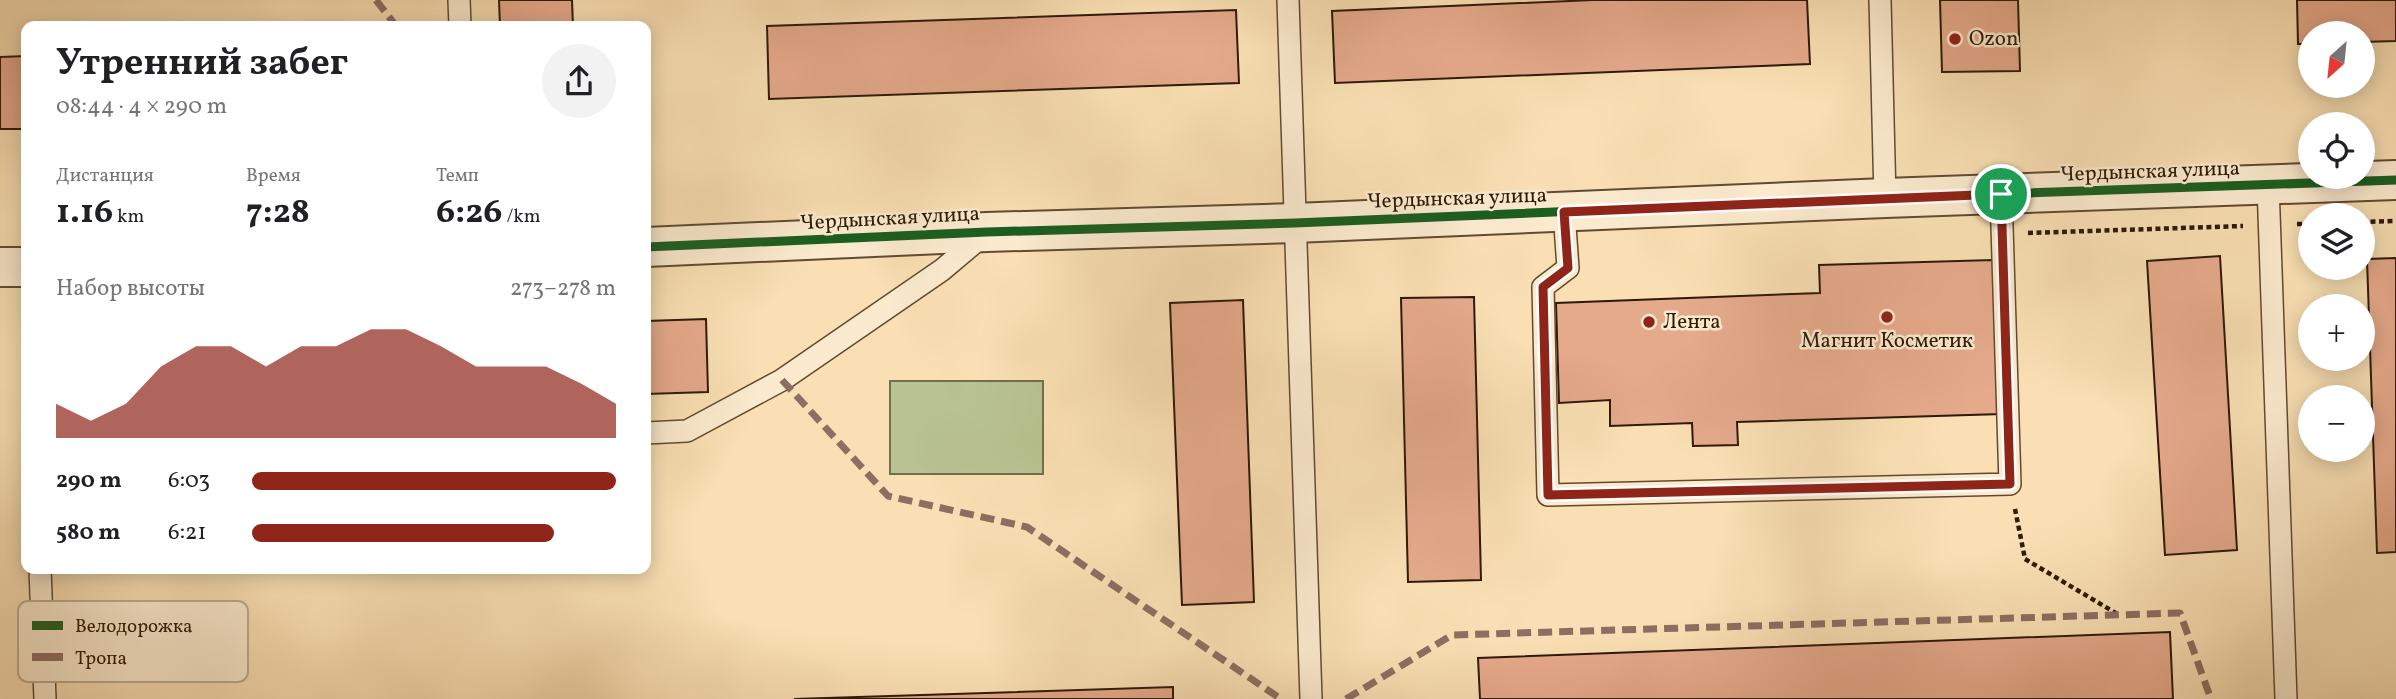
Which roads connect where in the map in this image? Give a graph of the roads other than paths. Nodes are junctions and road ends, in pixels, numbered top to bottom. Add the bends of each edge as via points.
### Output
1 (459, 0) edge
2 (1288, 0) edge
3 (1880, 0) edge
4 (460, 21) edge
5 (2396, 180) edge
6 (2268, 185) junction
7 (2001, 194) junction
8 (1885, 198) junction
9 (1564, 212) junction
10 (1296, 223) junction
11 (987, 232) junction
12 (651, 247) edge
13 (0, 267) edge
14 (21, 268) edge
15 (651, 433) edge
16 (40, 574) edge
17 (41, 601) edge
18 (1311, 699) edge
19 (2286, 699) edge

1 - 4 lane
2 - 10 lane
3 - 8 lane
5 - 6 street, Чердынская улица
6 - 7 street, Чердынская улица
6 - 19 lane
7 - 8 street, Чердынская улица
7 - 9 lane via 2010,484 1548,495 1543,287 1568,268
8 - 9 street, Чердынская улица
9 - 10 street, Чердынская улица
10 - 11 street, Чердынская улица
10 - 18 lane
11 - 12 street, Чердынская улица
11 - 15 lane via 942,270 782,380 687,431
13 - 14 street
16 - 17 lane

